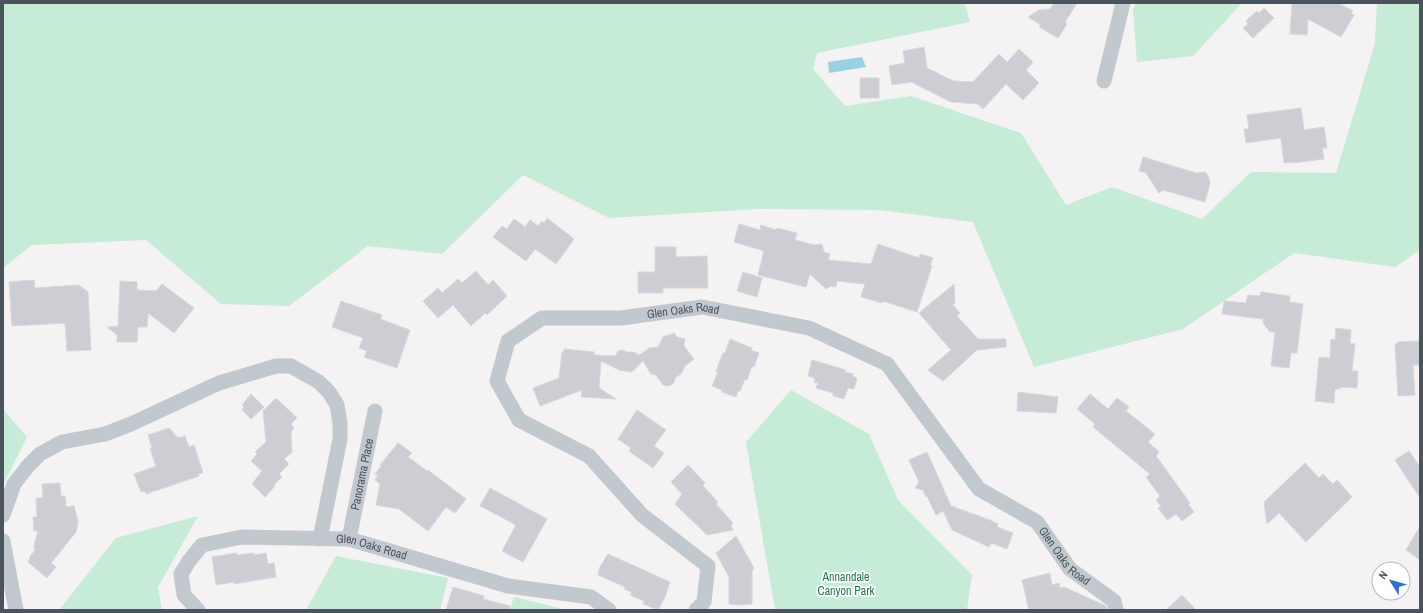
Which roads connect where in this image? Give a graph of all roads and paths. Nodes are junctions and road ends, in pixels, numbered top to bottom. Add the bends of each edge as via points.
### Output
1 (1123, 3) edge
2 (1104, 82) dead end
3 (375, 411) dead end
4 (3, 515) edge
5 (349, 538) junction
6 (320, 539) junction
7 (3, 541) edge
8 (16, 610) edge
9 (198, 610) edge
10 (609, 610) edge
11 (696, 610) edge
12 (1116, 610) edge

1 - 2 street
3 - 5 street, Panorama Place
4 - 6 street via 14,484 28,466 40,454 62,442 105,434 219,383 276,366 291,366 319,382 337,405 340,439
5 - 6 street, Glen Oaks Road
5 - 10 street, Glen Oaks Road via 508,586 591,597
6 - 9 street, Glen Oaks Road via 242,537 202,545 181,574 184,595
7 - 8 street
11 - 12 street, Glen Oaks Road via 704,602 708,566 642,515 589,456 520,420 497,381 508,341 542,318 621,318 702,307 809,328 887,364 979,489 1037,522 1070,569 1114,601

